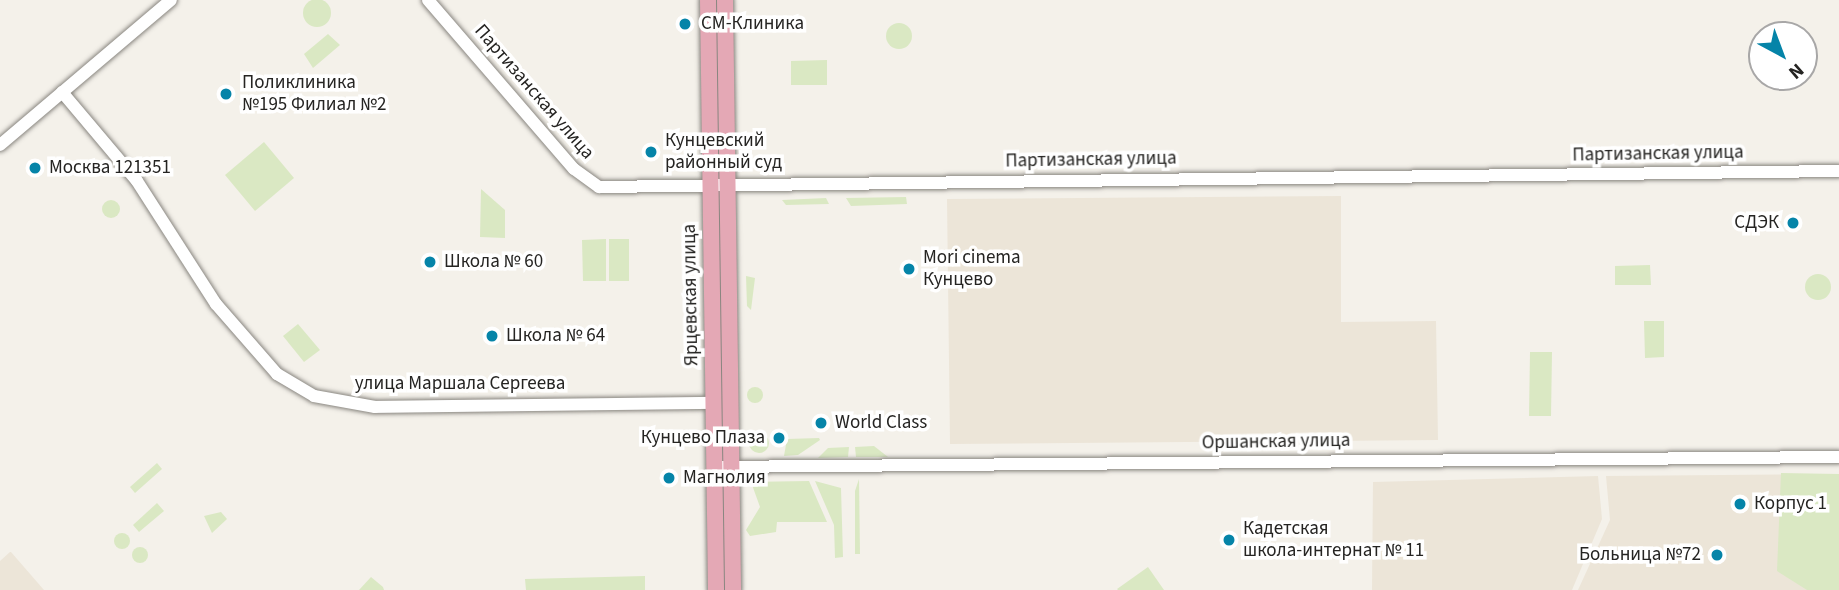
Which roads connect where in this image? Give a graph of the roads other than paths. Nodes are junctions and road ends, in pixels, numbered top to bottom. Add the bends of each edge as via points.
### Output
1 (171, 0) edge
2 (428, 0) edge
3 (708, 0) edge
4 (725, 0) edge
5 (62, 92) junction
6 (0, 145) edge
7 (1839, 171) edge
8 (719, 185) junction
9 (713, 403) junction
10 (1839, 457) edge
11 (714, 467) junction
12 (731, 467) junction
13 (716, 590) edge
14 (733, 590) edge

1 - 5 street
2 - 8 street, Партизанская улица via 585,181 599,187
3 - 8 main road, Ярцевская улица
4 - 8 main road, Ярцевская улица
5 - 6 street
5 - 9 street, улица Маршала Сергеева via 137,181 216,304 277,374 314,396 375,407
7 - 8 street, Партизанская улица
8 - 9 main road, Ярцевская улица
8 - 12 main road, Ярцевская улица
9 - 11 main road, Ярцевская улица
10 - 12 street, Оршанская улица
11 - 12 street, Оршанская улица
11 - 13 main road, Ярцевская улица
12 - 14 main road, Ярцевская улица

